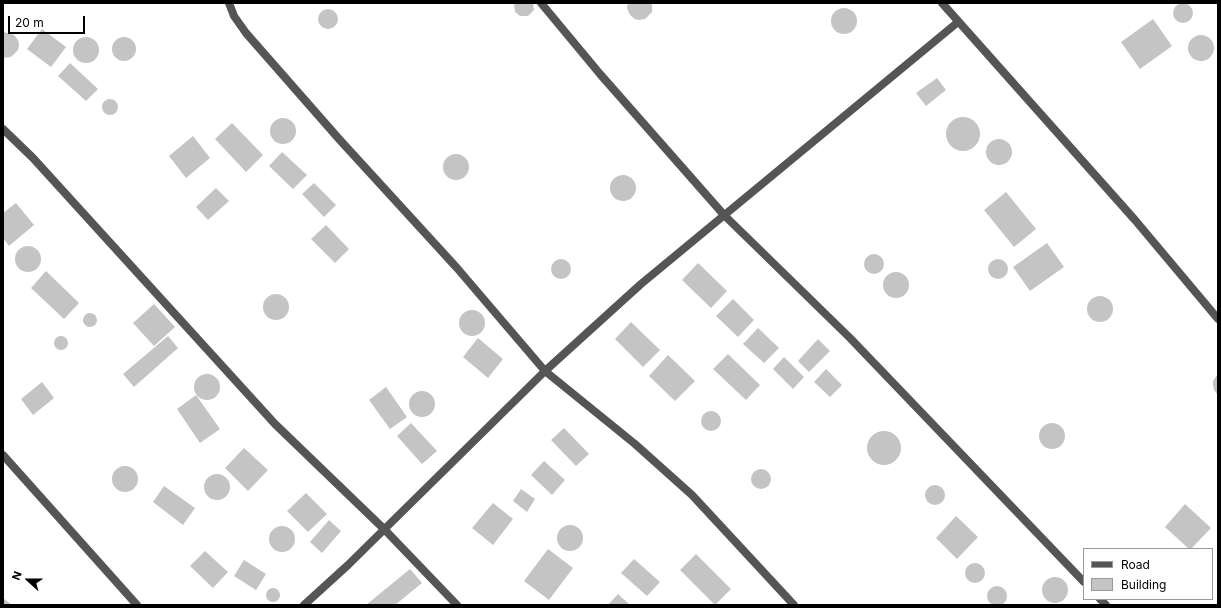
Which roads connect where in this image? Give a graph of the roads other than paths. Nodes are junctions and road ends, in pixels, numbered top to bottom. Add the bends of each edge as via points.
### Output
1 (229, 3) edge
2 (541, 3) edge
3 (942, 3) edge
4 (958, 22) junction
5 (3, 129) edge
6 (724, 215) junction
7 (1218, 319) edge
8 (546, 371) junction
9 (3, 454) edge
10 (384, 529) junction
11 (1083, 581) edge
12 (137, 605) edge
13 (304, 605) edge
14 (458, 605) edge
15 (794, 605) edge

1 - 8 street via 234,16 246,33
2 - 6 street
3 - 4 street
4 - 6 street
4 - 7 street via 1135,220
5 - 10 street via 33,158 275,424
6 - 8 street via 641,284
6 - 11 street via 856,344
8 - 10 street
8 - 15 street via 692,495
9 - 12 street
10 - 13 street
10 - 14 street

